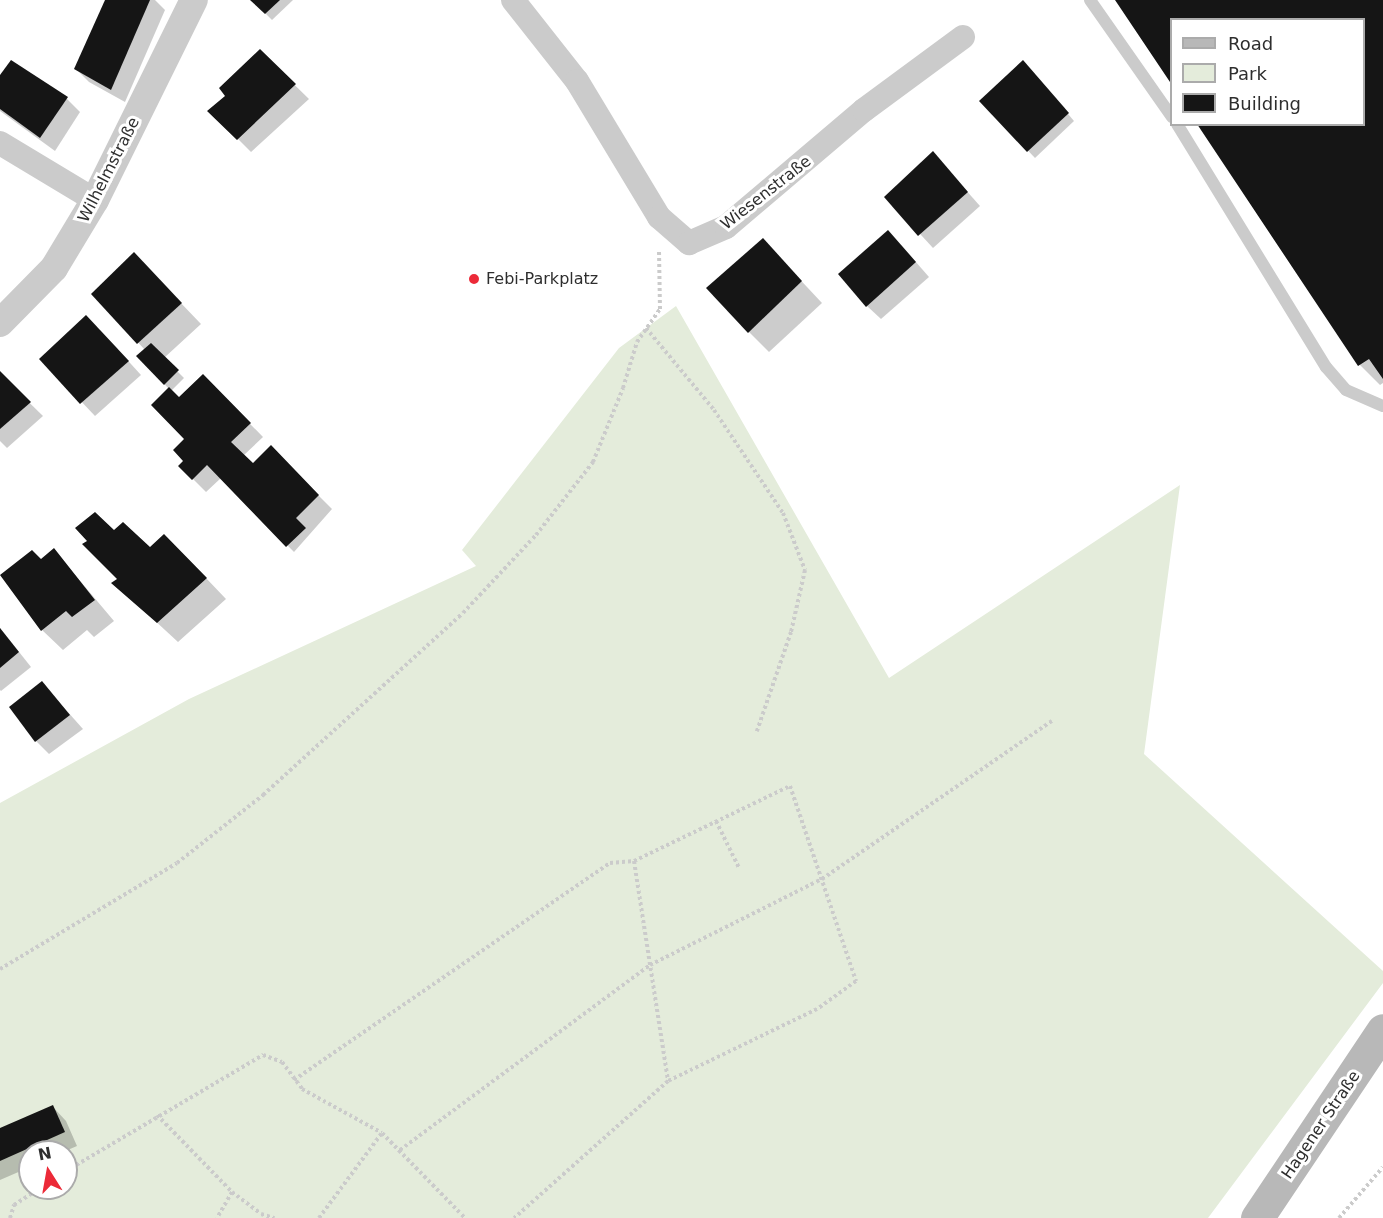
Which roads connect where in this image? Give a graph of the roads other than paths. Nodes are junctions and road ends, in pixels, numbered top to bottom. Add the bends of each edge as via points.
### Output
1 (194, 0) edge
2 (513, 0) edge
3 (1090, 0) edge
4 (963, 37) dead end
5 (1170, 114) edge
6 (1178, 126) edge
7 (0, 143) edge
8 (95, 200) junction
9 (0, 323) edge
10 (1383, 406) edge
11 (1383, 1030) edge
12 (1257, 1218) edge

1 - 8 street, Wilhelmstraße
2 - 4 street, Wiesenstraße via 577,81 659,217 688,243 726,227 864,110
3 - 5 lane
6 - 10 lane via 1326,367 1346,390
7 - 8 street
8 - 9 street, Wilhelmstraße via 54,268
11 - 12 main road, Hagener Straße

